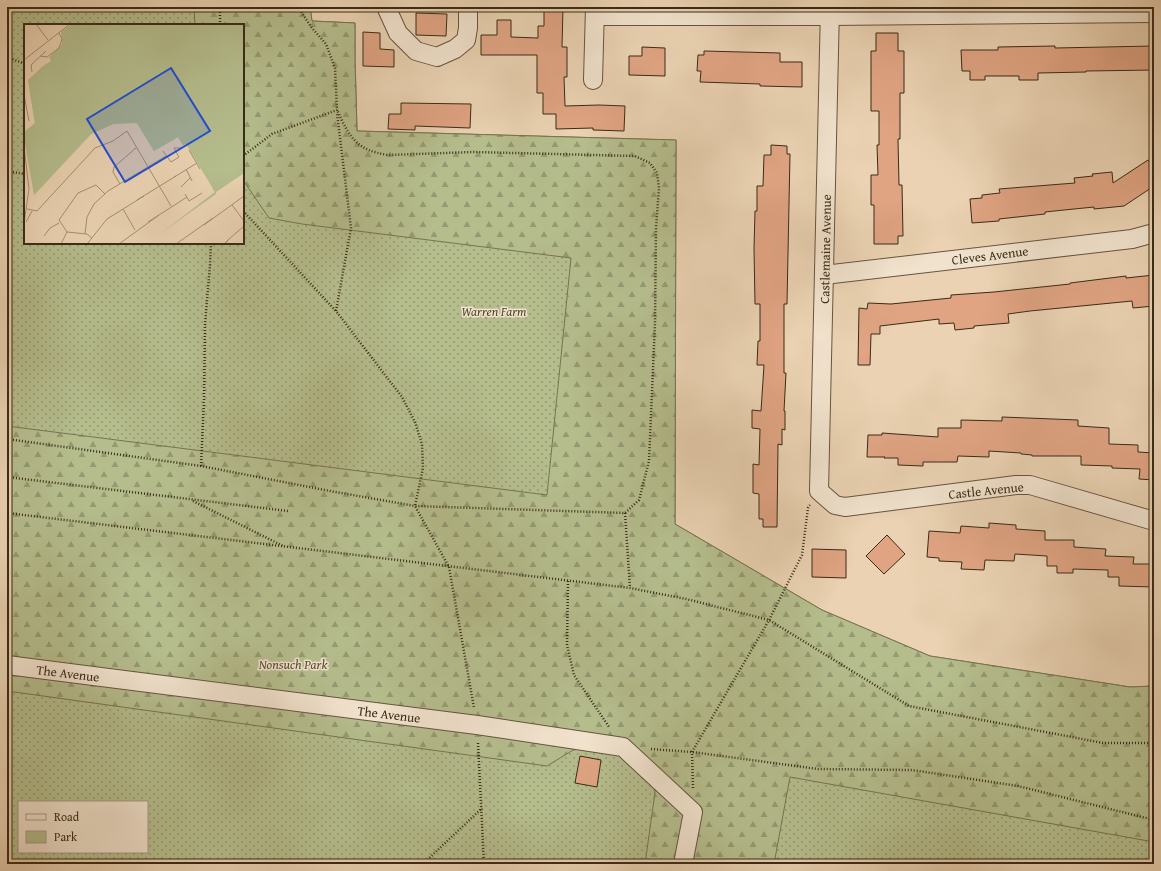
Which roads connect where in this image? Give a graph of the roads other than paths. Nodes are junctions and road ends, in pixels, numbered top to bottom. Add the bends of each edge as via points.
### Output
1 (468, 7) edge
2 (386, 9) dead end
3 (595, 11) edge
4 (830, 11) edge
5 (1154, 13) edge
6 (593, 80) dead end
7 (1154, 233) edge
8 (824, 275) junction
9 (819, 491) joint
10 (1154, 521) edge
11 (7, 665) edge
12 (683, 864) edge

1 - 2 street via 466,40 455,49 437,57 416,51 398,33
3 - 4 street
3 - 6 street
4 - 5 street
4 - 8 street, Castlemaine Avenue
7 - 8 street, Cleves Avenue via 1132,239
8 - 9 street, Castlemaine Avenue
9 - 10 street, Castle Avenue via 835,505 845,507 1030,485
11 - 12 street, The Avenue via 477,725 623,747 693,812

